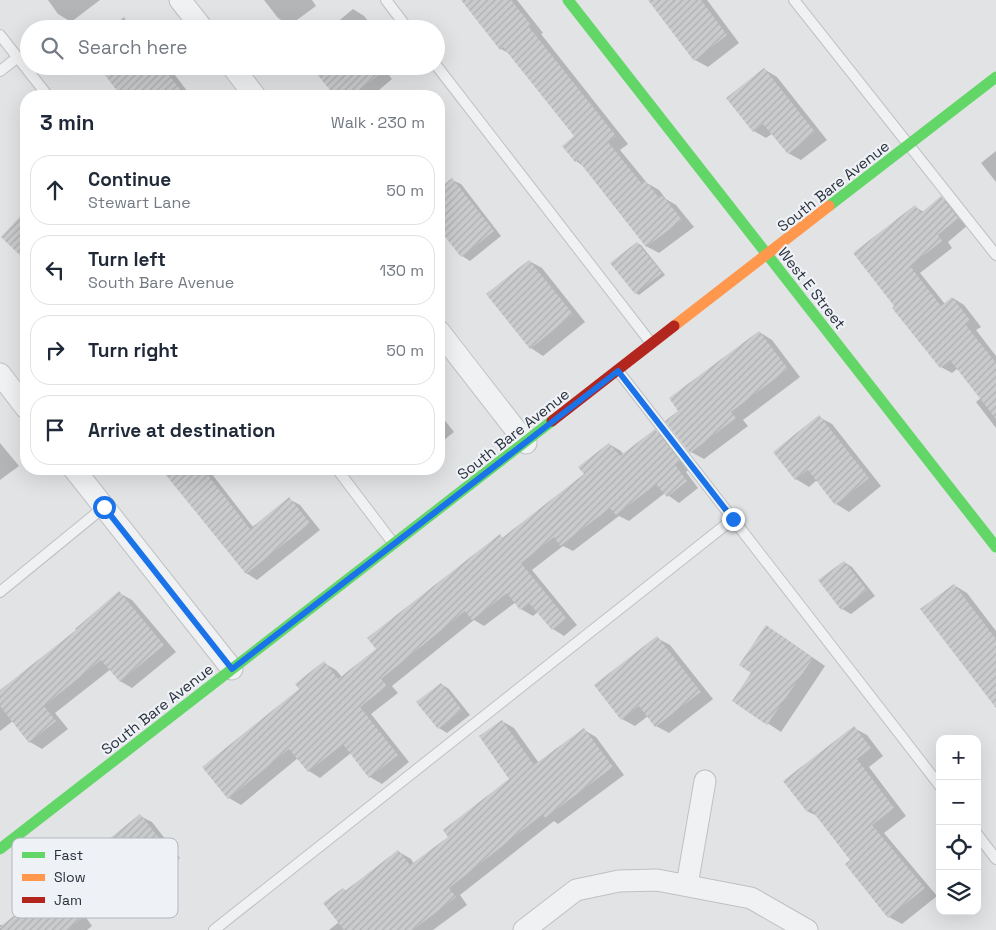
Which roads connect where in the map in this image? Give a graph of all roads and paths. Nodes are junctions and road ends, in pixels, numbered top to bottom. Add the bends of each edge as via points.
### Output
1 (180, 0) edge
2 (386, 0) edge
3 (568, 0) edge
4 (794, 0) edge
5 (196, 20) edge
6 (401, 20) edge
7 (0, 35) edge
8 (18, 58) junction
9 (20, 61) edge
10 (0, 72) edge
11 (31, 75) edge
12 (239, 75) edge
13 (444, 75) edge
14 (996, 77) edge
15 (43, 90) edge
16 (250, 90) edge
17 (909, 145) junction
18 (996, 255) edge
19 (768, 256) junction
20 (445, 339) edge
21 (653, 345) junction
22 (618, 371) junction
23 (0, 374) edge
24 (20, 400) edge
25 (526, 443) junction
26 (79, 475) edge
27 (342, 475) edge
28 (104, 507) junction
29 (733, 519) junction
30 (394, 544) junction
31 (996, 547) edge
32 (0, 592) edge
33 (232, 669) junction
34 (705, 781) dead end
35 (936, 781) edge
36 (14, 838) edge
37 (981, 839) edge
38 (12, 840) edge
39 (0, 849) edge
40 (996, 859) edge
41 (687, 884) junction
42 (214, 930) edge
43 (524, 930) edge
44 (806, 930) edge

1 - 5 street
2 - 6 lane
3 - 19 street, West E Street
4 - 17 lane
7 - 8 lane
8 - 9 lane
8 - 10 lane
11 - 15 lane
12 - 16 street
13 - 21 lane
14 - 17 street, South Bare Avenue
17 - 18 lane
17 - 19 street, South Bare Avenue
19 - 21 street, South Bare Avenue
19 - 31 street, West E Street
20 - 25 street
21 - 22 street, South Bare Avenue
22 - 25 street, South Bare Avenue
22 - 29 lane
23 - 24 street
25 - 30 street, South Bare Avenue
26 - 28 street
27 - 30 lane
28 - 32 lane
28 - 33 street
29 - 35 lane
29 - 42 lane
30 - 33 street, South Bare Avenue
33 - 36 street, South Bare Avenue
34 - 41 street
37 - 40 lane
38 - 39 street, South Bare Avenue
41 - 43 street via 657,880 619,881 576,890
41 - 44 street via 751,898

